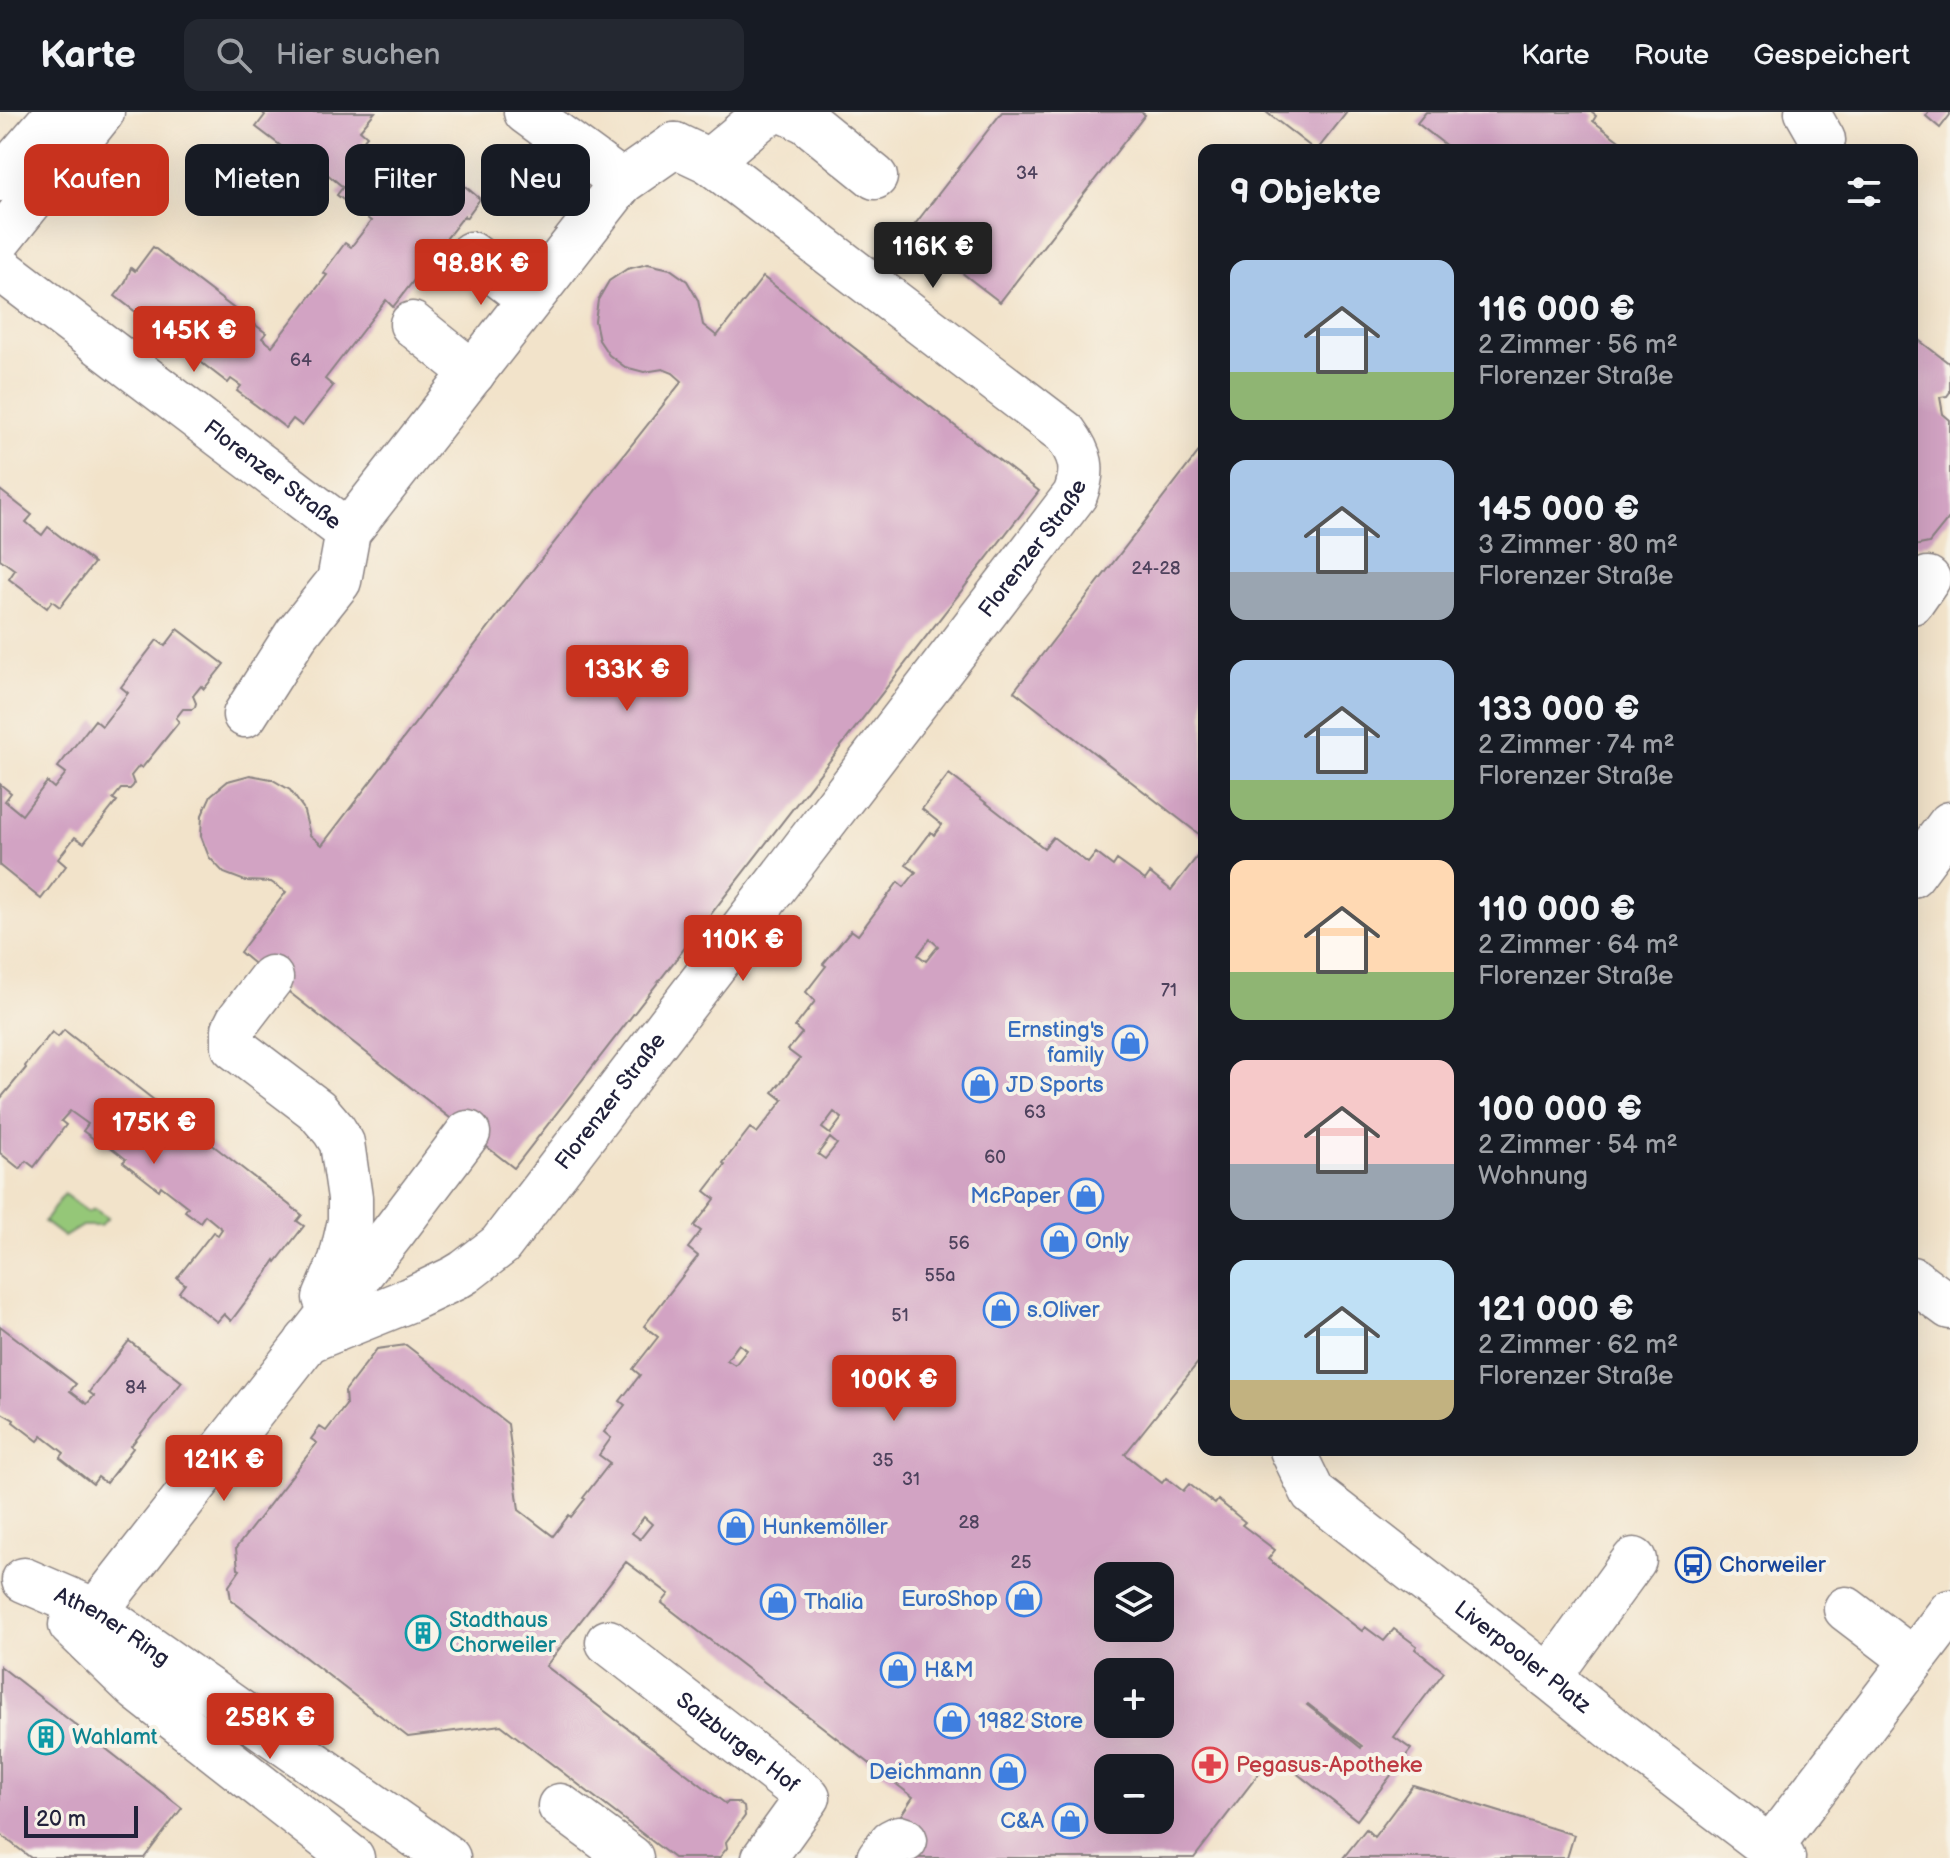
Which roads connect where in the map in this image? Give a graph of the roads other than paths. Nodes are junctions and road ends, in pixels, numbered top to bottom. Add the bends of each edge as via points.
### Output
1 (58, 112) edge
2 (102, 112) edge
3 (526, 112) edge
4 (774, 112) edge
5 (787, 112) edge
6 (683, 139) edge
7 (875, 177) dead end
8 (0, 179) edge
9 (622, 182) junction
10 (0, 239) edge
11 (471, 254) dead end
12 (0, 268) edge
13 (530, 299) junction
14 (412, 324) dead end
15 (473, 373) junction
16 (348, 532) junction
17 (245, 715) dead end
18 (1950, 824) edge
19 (1918, 867) edge
20 (271, 978) dead end
21 (468, 1133) dead end
22 (1918, 1283) edge
23 (1950, 1307) edge
24 (307, 1341) junction
25 (1295, 1456) edge
26 (1634, 1560) dead end
27 (12, 1572) edge
28 (1846, 1609) dead end
29 (1950, 1612) edge
30 (94, 1628) junction
31 (608, 1642) dead end
32 (1913, 1660) junction
33 (1549, 1677) junction
34 (313, 1762) junction
35 (281, 1802) junction
36 (560, 1806) dead end
37 (1776, 1853) edge
38 (352, 1858) edge
39 (448, 1858) edge
40 (631, 1858) edge
41 (764, 1858) edge

1 - 8 street
2 - 10 street
3 - 9 street
4 - 6 street
5 - 7 street via 806,121
6 - 9 street, Florenzer Straße
6 - 24 street, Florenzer Straße via 1065,433 1081,465 1080,481 1075,495 500,1245 455,1278
9 - 13 street, Florenzer Straße
11 - 13 street
12 - 16 street, Florenzer Straße
13 - 15 street, Florenzer Straße
14 - 15 street
15 - 16 street, Florenzer Straße
16 - 17 street via 339,581 296,635
18 - 19 street
20 - 24 street via 238,1021 234,1047 317,1110 334,1130 342,1143 350,1198 341,1260
21 - 24 street
22 - 23 street
24 - 30 street
25 - 33 street, Liverpooler Platz via 1313,1493
26 - 33 street
27 - 30 street, Athener Ring
28 - 32 street
29 - 32 street, Liverpooler Platz
30 - 34 street, Athener Ring
30 - 35 street, Athener Ring via 137,1689
31 - 41 street, Salzburger Hof via 808,1797
32 - 37 street, Liverpooler Platz
33 - 37 street, Liverpooler Platz
34 - 35 street
34 - 39 street, Athener Ring
35 - 38 street, Athener Ring
36 - 40 street

